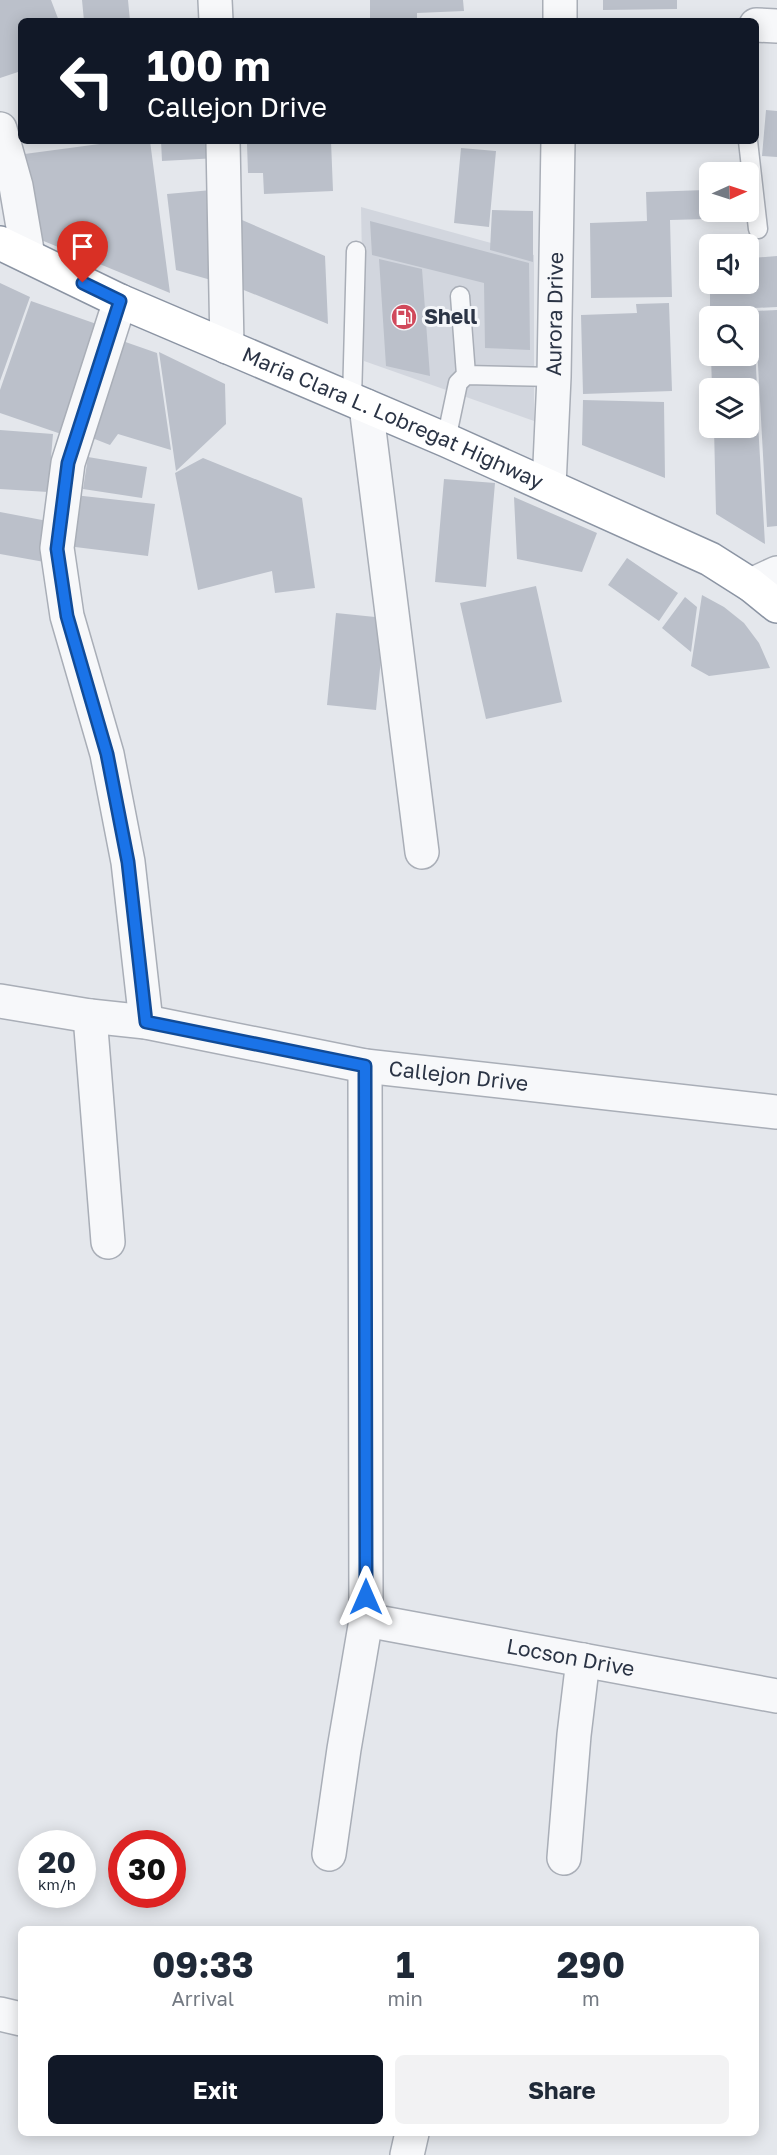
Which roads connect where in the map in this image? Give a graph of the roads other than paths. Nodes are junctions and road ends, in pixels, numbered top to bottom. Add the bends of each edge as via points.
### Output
1 (215, 0) edge
2 (561, 0) edge
3 (216, 18) edge
4 (560, 18) edge
5 (759, 26) edge
6 (777, 26) edge
7 (0, 129) edge
8 (223, 144) edge
9 (558, 144) edge
10 (747, 144) edge
11 (758, 229) dead end
12 (14, 250) edge
13 (356, 251) dead end
14 (460, 296) dead end
15 (120, 301) junction
16 (227, 347) junction
17 (466, 375) junction
18 (554, 377) junction
19 (359, 403) junction
20 (446, 440) junction
21 (549, 486) junction
22 (764, 579) edge
23 (777, 606) edge
24 (422, 852) dead end
25 (0, 1001) edge
26 (90, 1016) junction
27 (146, 1022) junction
28 (365, 1066) junction
29 (777, 1112) edge
30 (108, 1242) dead end
31 (366, 1620) junction
32 (584, 1660) junction
33 (777, 1696) edge
34 (329, 1854) dead end
35 (564, 1858) dead end
36 (0, 2014) edge
37 (18, 2018) edge
38 (411, 2136) edge
39 (407, 2155) edge

1 - 3 street
2 - 4 street
5 - 6 street
7 - 12 street via 16,186
8 - 16 street
9 - 18 street, Aurora Drive
10 - 11 lane
12 - 15 highway, Maria Clara L. Lobregat Highway
13 - 19 lane
14 - 17 lane
15 - 16 highway, Maria Clara L. Lobregat Highway
15 - 27 street via 68,463 57,549 67,616 107,754 128,862
16 - 19 highway, Maria Clara L. Lobregat Highway
17 - 18 lane
17 - 20 lane via 458,383
18 - 21 street, Aurora Drive
19 - 20 highway, Maria Clara L. Lobregat Highway
19 - 24 street
20 - 21 highway, Maria Clara L. Lobregat Highway
21 - 22 highway, Maria Clara L. Lobregat Highway via 710,559
22 - 23 highway, Maria Clara L. Lobregat Highway
25 - 26 street, Callejon Drive
26 - 27 street, Callejon Drive
26 - 30 street
27 - 28 street, Callejon Drive
28 - 29 street, Callejon Drive
28 - 31 street
31 - 32 street, Locson Drive
31 - 34 street
32 - 33 street, Locson Drive
32 - 35 street
36 - 37 street
38 - 39 street

